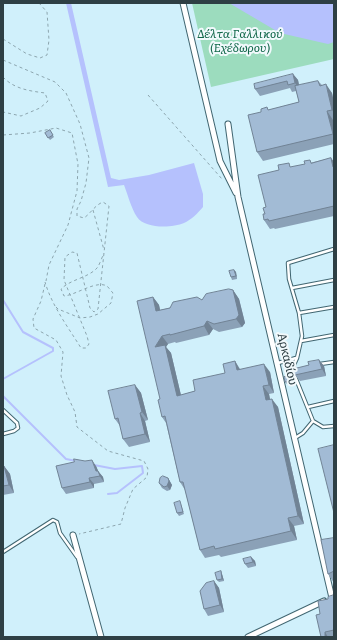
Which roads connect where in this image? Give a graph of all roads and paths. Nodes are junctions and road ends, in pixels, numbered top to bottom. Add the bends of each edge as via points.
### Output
1 (39, 3) edge
2 (183, 3) edge
3 (3, 39) edge
4 (3, 60) edge
5 (3, 77) edge
6 (148, 95) dead end
7 (3, 112) edge
8 (228, 124) dead end
9 (3, 135) edge
10 (222, 179) dead end
11 (238, 197) junction
12 (93, 210) junction
13 (334, 249) edge
14 (104, 252) junction
15 (82, 277) junction
16 (334, 280) edge
17 (45, 282) junction
18 (100, 284) junction
19 (66, 285) junction
20 (292, 288) junction
21 (85, 289) junction
22 (70, 295) junction
23 (54, 305) junction
24 (334, 307) edge
25 (299, 313) junction
26 (80, 318) junction
27 (334, 335) edge
28 (300, 341) junction
29 (297, 358) junction
30 (334, 362) edge
31 (277, 363) junction
32 (313, 365) edge
33 (299, 368) edge
34 (292, 369) junction
35 (334, 401) edge
36 (308, 407) junction
37 (3, 410) edge
38 (312, 421) junction
39 (334, 426) edge
40 (3, 434) edge
41 (295, 438) junction
42 (73, 535) joint
43 (3, 552) edge
44 (80, 560) junction
45 (333, 597) edge
46 (102, 637) edge
47 (248, 637) edge

1 - 3 path via 47,12 47,55 40,58 27,54
2 - 11 street via 220,161
4 - 12 path via 55,82 66,94 80,124 90,158 77,216 84,218
5 - 7 path via 23,90 45,93 48,101 40,108 21,116
6 - 10 path
8 - 11 street, Αρκαδίου
9 - 17 path via 56,128 72,133 78,164 77,191 68,225 49,265
11 - 31 street, Αρκαδίου
12 - 14 path
12 - 14 path via 97,204 103,202 109,206
13 - 20 lane via 288,263
14 - 15 path via 98,267
14 - 18 path
15 - 19 path
15 - 19 path via 77,253 72,252 65,257
15 - 21 path
16 - 20 lane
17 - 23 path
17 - 42 path via 41,301 32,319 34,328 56,340 63,352 61,376 75,412 77,427 108,451 144,461 148,469 147,477 134,489 121,524
18 - 21 path
18 - 21 path via 98,309 94,312 90,308
18 - 26 path via 108,287 113,293 111,303 98,314
19 - 22 path
19 - 22 path via 61,289 64,296
20 - 25 lane
21 - 22 path
22 - 26 path
23 - 26 path
23 - 26 path via 81,348 86,348 89,344
24 - 25 lane
25 - 28 lane via 302,336
27 - 28 lane
28 - 29 lane
29 - 31 lane
29 - 34 lane
30 - 32 lane
31 - 41 street, Αρκαδίου
33 - 34 lane
34 - 36 lane
35 - 36 lane
36 - 38 lane
37 - 40 lane via 17,423 18,428
38 - 39 lane via 323,427
38 - 41 lane via 303,433
41 - 45 street, Αρκαδίου
42 - 44 street
43 - 44 lane via 53,520 57,522 60,533
44 - 46 street
45 - 47 street

